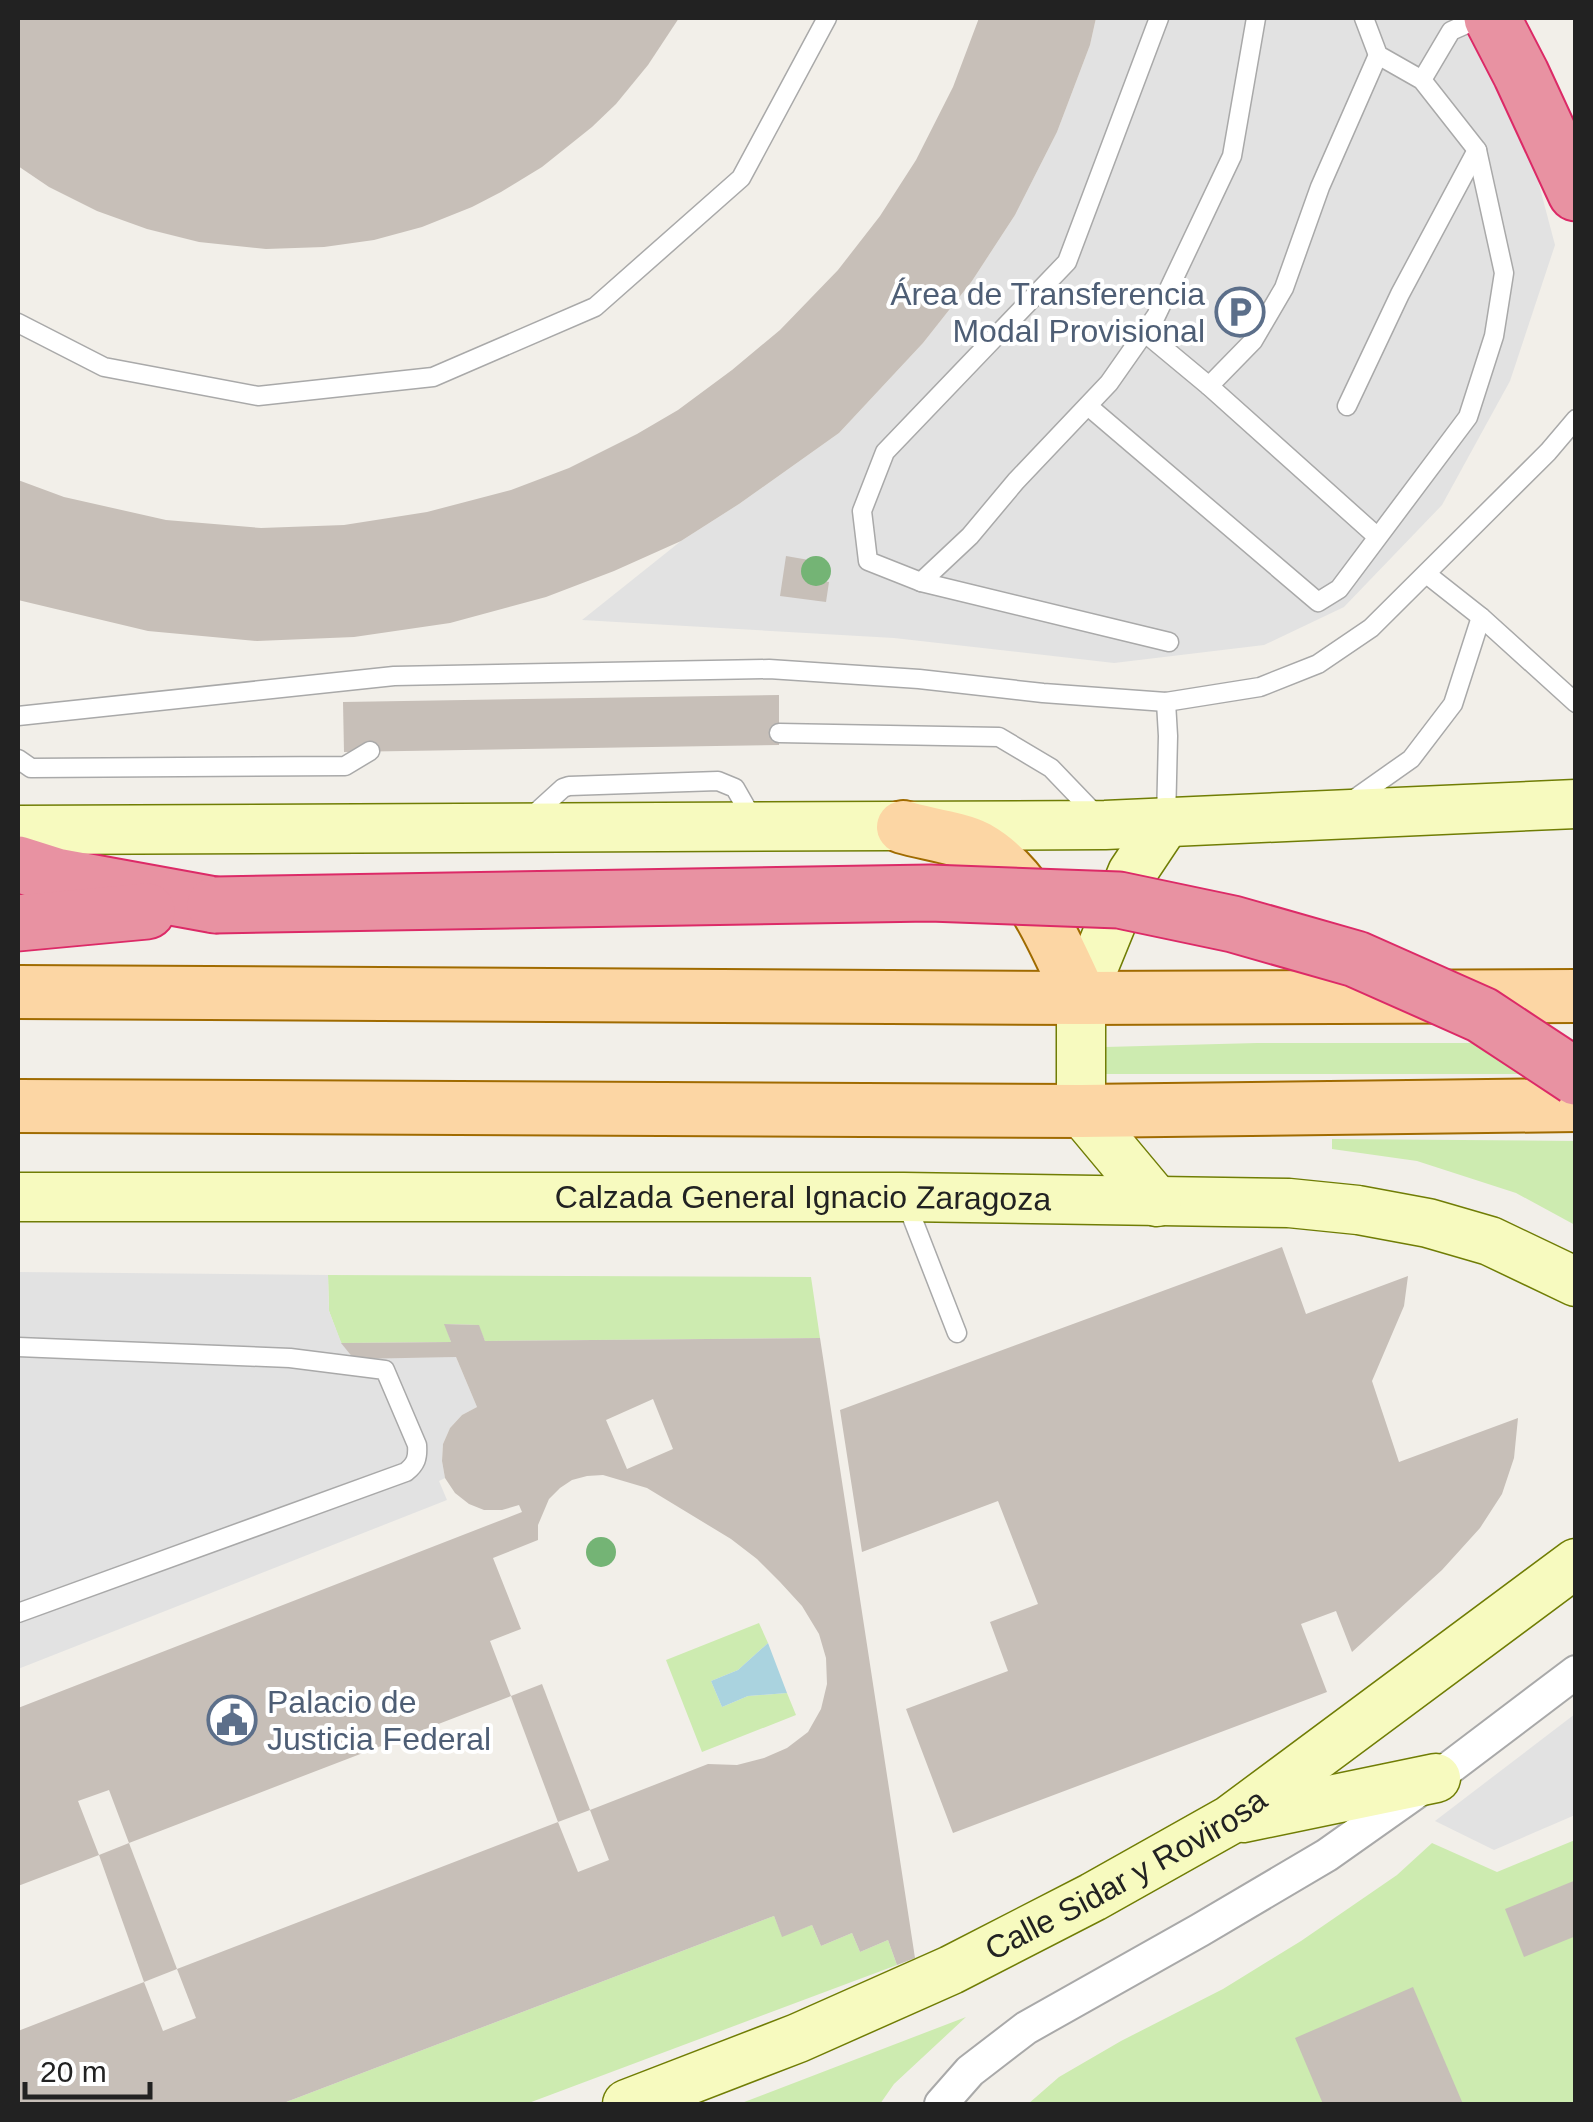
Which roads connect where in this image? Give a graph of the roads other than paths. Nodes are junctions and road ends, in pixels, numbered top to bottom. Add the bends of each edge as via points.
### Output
1 (827, 18) edge
2 (1159, 18) edge
3 (1256, 18) edge
4 (1364, 18) edge
5 (1528, 18) edge
6 (1480, 20) edge
7 (1378, 55) junction
8 (1422, 80) junction
9 (1576, 107) edge
10 (1477, 150) junction
11 (1576, 192) edge
12 (18, 323) edge
13 (1144, 332) junction
14 (1209, 386) junction
15 (1088, 406) junction
16 (1347, 406) dead end
17 (1576, 420) edge
18 (1372, 532) dead end
19 (1429, 576) dead end
20 (921, 582) junction
21 (1480, 617) junction
22 (1169, 642) dead end
23 (1166, 702) junction
24 (1576, 704) edge
25 (18, 716) edge
26 (779, 734) dead end
27 (370, 751) dead end
28 (18, 759) edge
29 (1576, 804) edge
30 (1331, 815) junction
31 (1166, 822) junction
32 (1105, 825) junction
33 (903, 827) junction
34 (18, 830) edge
35 (18, 864) edge
36 (215, 906) junction
37 (18, 923) edge
38 (18, 992) edge
39 (1576, 996) edge
40 (1081, 998) junction
41 (1576, 1077) edge
42 (1576, 1105) edge
43 (18, 1106) edge
44 (1082, 1112) junction
45 (18, 1196) edge
46 (904, 1197) junction
47 (1156, 1202) junction
48 (1576, 1282) edge
49 (957, 1334) dead end
50 (18, 1347) edge
51 (1576, 1562) edge
52 (18, 1613) edge
53 (1576, 1672) edge
54 (1436, 1778) junction
55 (1230, 1820) junction
56 (639, 2102) edge
57 (941, 2104) edge

1 - 12 lane via 741,178 594,307 433,377 258,396 104,366
2 - 20 lane via 1067,262 885,452 862,511 868,560
3 - 13 lane via 1232,156
4 - 7 lane
5 - 9 highway
6 - 8 lane via 1451,31
6 - 11 highway via 1522,74
7 - 8 lane
7 - 14 lane via 1284,288 1253,341
8 - 10 lane
10 - 15 lane via 1504,273 1494,336 1468,417 1339,589 1318,602
10 - 16 lane
13 - 14 lane
13 - 15 lane
14 - 18 lane
15 - 20 lane
17 - 23 lane via 1372,628 1318,664 1260,687
19 - 21 lane
20 - 22 lane
21 - 24 lane
21 - 30 lane via 1453,704 1411,758
23 - 25 lane via 749,669 394,676
23 - 31 lane
26 - 32 lane via 999,736 1051,768
27 - 28 lane via 345,766 31,768
29 - 30 main road
30 - 31 main road
31 - 32 main road
31 - 40 main road via 1132,873
32 - 33 main road
33 - 34 main road
33 - 40 main road via 976,846 1006,870 1036,907
35 - 36 highway
36 - 37 highway
36 - 41 highway, bridge via 930,893 1119,900 1356,959 1482,1015
38 - 40 main road
39 - 40 main road
40 - 44 main road
42 - 44 main road
43 - 44 main road
44 - 47 main road
45 - 46 main road, Calzada General Ignacio Zaragoza
46 - 47 main road, Calzada General Ignacio Zaragoza
46 - 49 lane
47 - 48 main road, Calzada General Ignacio Zaragoza via 1289,1203 1428,1223 1490,1240
50 - 52 lane via 290,1358 385,1370 418,1454 406,1472
51 - 55 main road, Calle Sidar y Rovirosa
53 - 54 street
54 - 55 main road
54 - 57 street via 1328,1854 1026,2028 970,2071
55 - 56 main road, Calle Sidar y Rovirosa via 950,1970

